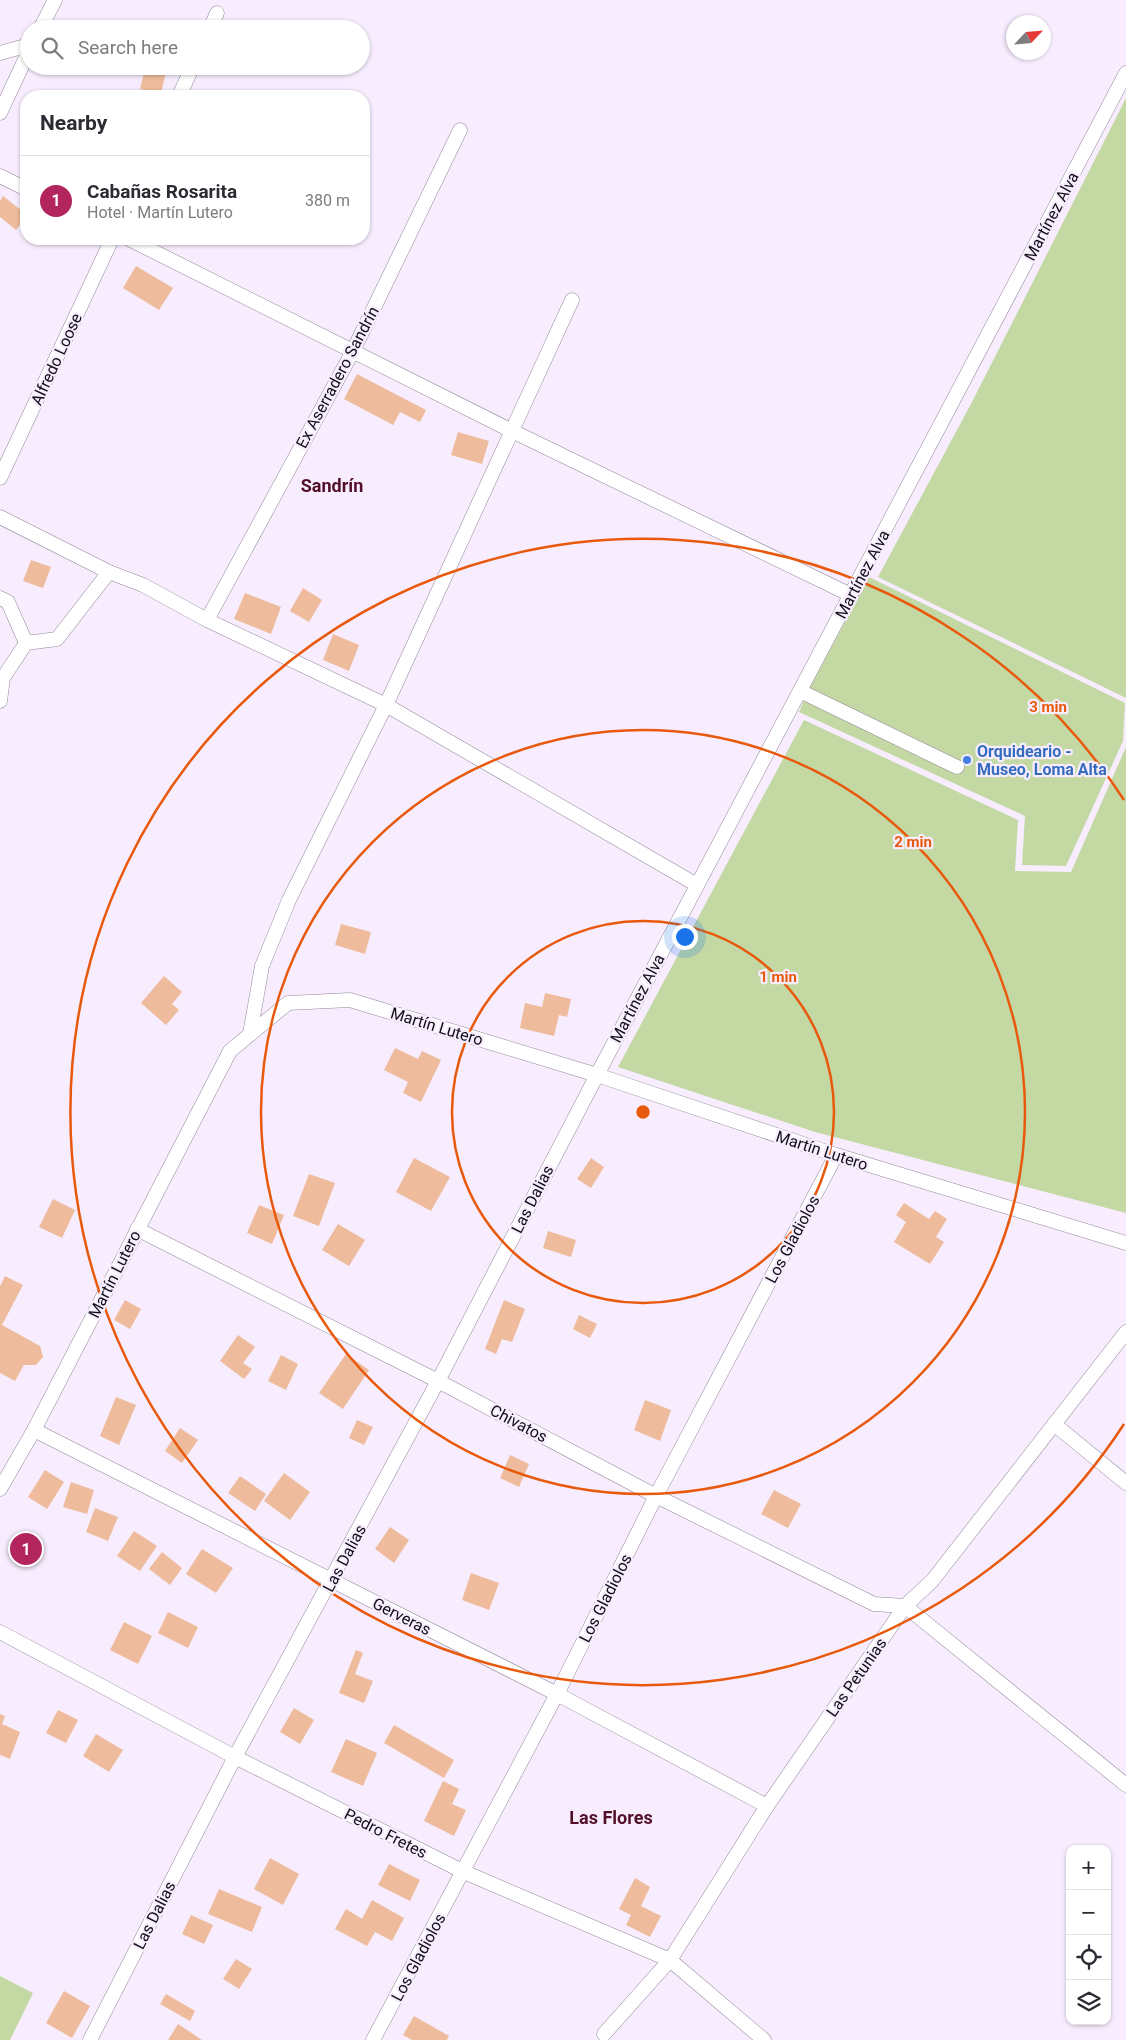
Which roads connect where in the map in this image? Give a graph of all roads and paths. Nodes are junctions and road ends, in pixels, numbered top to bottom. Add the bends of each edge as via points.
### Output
1 (55, 0) edge
2 (217, 13) dead end
3 (45, 20) edge
4 (214, 20) edge
5 (20, 47) edge
6 (0, 53) edge
7 (20, 71) edge
8 (1126, 73) edge
9 (188, 75) edge
10 (182, 90) edge
11 (0, 113) edge
12 (460, 130) dead end
13 (0, 176) edge
14 (20, 186) edge
15 (109, 245) edge
16 (141, 245) edge
17 (572, 300) dead end
18 (352, 351) junction
19 (512, 431) junction
20 (0, 478) edge
21 (0, 517) edge
22 (108, 572) junction
23 (851, 595) junction
24 (0, 598) edge
25 (207, 620) junction
26 (26, 643) junction
27 (800, 691) junction
28 (0, 701) edge
29 (386, 705) junction
30 (957, 767) dead end
31 (697, 885) junction
32 (250, 1034) junction
33 (597, 1075) junction
34 (836, 1155) junction
35 (137, 1229) junction
36 (1126, 1242) edge
37 (1126, 1332) edge
38 (438, 1380) junction
39 (1054, 1424) junction
40 (34, 1430) junction
41 (1126, 1483) edge
42 (0, 1488) edge
43 (656, 1496) junction
44 (331, 1581) junction
45 (905, 1606) junction
46 (0, 1632) edge
47 (557, 1694) junction
48 (235, 1757) junction
49 (1126, 1785) edge
50 (767, 1806) junction
51 (464, 1872) junction
52 (670, 1960) junction
53 (604, 2034) dead end
54 (90, 2040) edge
55 (373, 2040) edge
56 (764, 2040) edge

1 - 3 street
2 - 4 street
5 - 6 street
7 - 11 street
8 - 23 street, Martínez Alva
9 - 10 street
12 - 18 street, Ex Aserradero Sandrín
13 - 14 street
15 - 20 street, Alfredo Loose
16 - 18 street
17 - 19 street
18 - 19 street
18 - 25 street, Ex Aserradero Sandrín
19 - 23 street
19 - 29 street
21 - 22 street
22 - 25 street via 143,585
22 - 26 street via 57,639
23 - 27 street, Martínez Alva
24 - 26 street via 8,602
25 - 29 street
26 - 28 street via 3,678
27 - 30 street
27 - 31 street, Martínez Alva
29 - 31 street
29 - 32 street via 289,900 262,966
31 - 33 street, Martínez Alva
32 - 33 street, Martín Lutero via 288,1002 350,1000
32 - 35 street, Martín Lutero via 230,1051
33 - 34 street, Martín Lutero
33 - 38 street, Las Dalias
34 - 36 street, Martín Lutero
34 - 43 street, Los Gladiolos
35 - 38 street, Chivatos
35 - 40 street, Martín Lutero
37 - 39 street, Las Petunias
38 - 43 street, Chivatos
38 - 44 street, Las Dalias
39 - 41 street
39 - 45 street, Las Petunias via 932,1581
40 - 42 street, Martín Lutero
40 - 44 street, Gerveras
43 - 45 street, Chivatos via 874,1604
43 - 47 street, Los Gladiolos
44 - 47 street, Gerveras
44 - 48 street, Las Dalias
45 - 49 street
45 - 50 street, Las Petunias
46 - 48 street, Pedro Fretes
47 - 50 street, Gerveras
47 - 51 street, Los Gladiolos
48 - 51 street, Pedro Fretes
48 - 54 street, Las Dalias
50 - 52 street, Las Petunias
51 - 52 street, Pedro Fretes
51 - 55 street, Los Gladiolos
52 - 53 street, Las Petunias
52 - 56 street, Pedro Fretes

